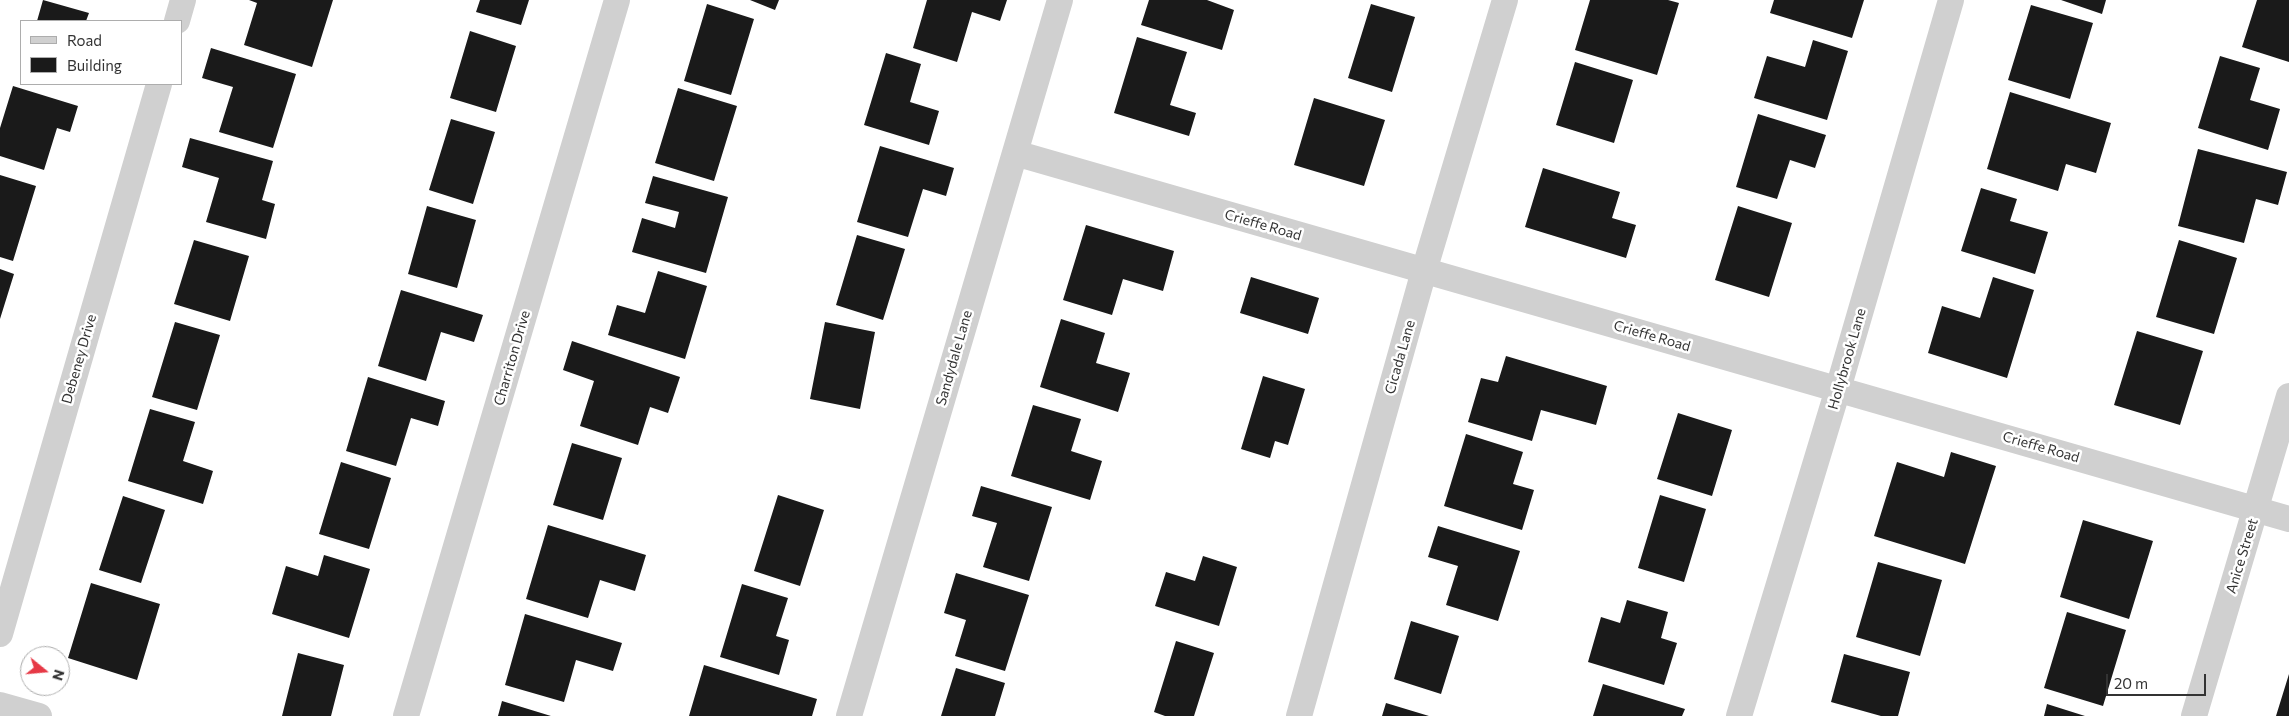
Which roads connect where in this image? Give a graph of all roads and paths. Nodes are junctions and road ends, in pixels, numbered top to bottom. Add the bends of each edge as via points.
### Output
1 (183, 0) edge
2 (617, 0) edge
3 (1060, 0) edge
4 (1505, 0) edge
5 (1951, 0) edge
6 (177, 20) edge
7 (159, 85) edge
8 (1015, 153) junction
9 (1424, 271) junction
10 (1838, 389) junction
11 (2289, 396) edge
12 (2256, 509) junction
13 (2289, 519) edge
14 (0, 634) edge
15 (0, 705) edge
16 (39, 716) edge
17 (406, 716) edge
18 (849, 716) edge
19 (1299, 716) edge
20 (1739, 716) edge
21 (2194, 716) edge

1 - 6 street
2 - 17 street, Charriton Drive
3 - 8 street, Sandydale Lane
4 - 9 street, Cicada Lane
5 - 10 street, Hollybrook Lane
7 - 14 street, Debeney Drive
8 - 9 street, Crieffe Road
8 - 18 street, Sandydale Lane
9 - 10 street, Crieffe Road
9 - 19 street, Cicada Lane
10 - 12 street, Crieffe Road
10 - 20 street, Hollybrook Lane
11 - 12 street, Anice Street
12 - 13 street, Crieffe Road
12 - 21 street, Anice Street
15 - 16 street

